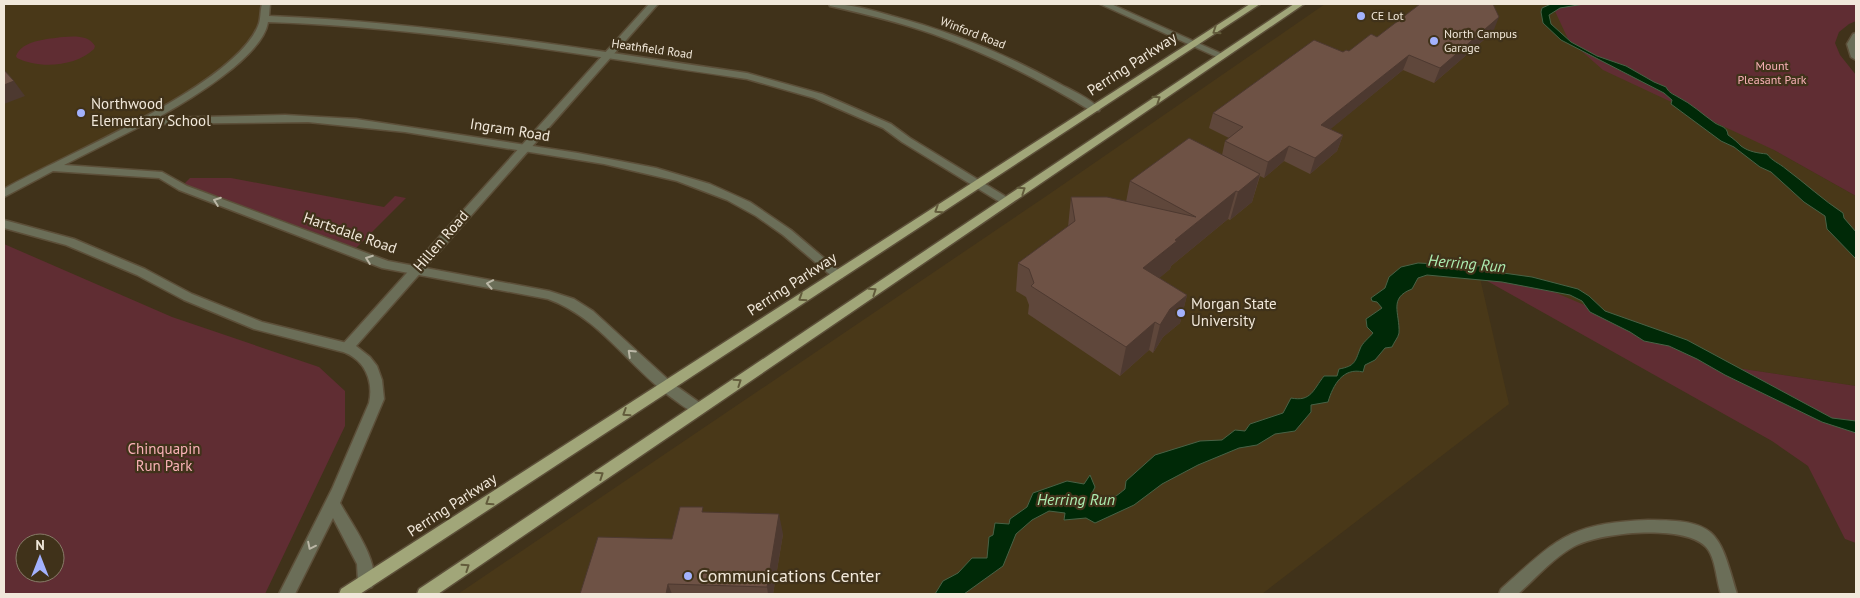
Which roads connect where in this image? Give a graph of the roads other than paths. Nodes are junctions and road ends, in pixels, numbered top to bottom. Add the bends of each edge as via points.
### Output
1 (266, 4) edge
2 (654, 4) edge
3 (833, 4) edge
4 (1104, 4) edge
5 (1256, 4) edge
6 (1300, 4) edge
7 (265, 19) junction
8 (1856, 36) edge
9 (1195, 44) junction
10 (607, 56) junction
11 (1222, 56) junction
12 (1856, 57) edge
13 (1095, 109) junction
14 (146, 121) junction
15 (524, 148) junction
16 (51, 168) junction
17 (979, 184) junction
18 (4, 194) edge
19 (1006, 201) junction
20 (4, 224) edge
21 (416, 269) junction
22 (838, 275) junction
23 (347, 348) junction
24 (667, 387) junction
25 (698, 409) junction
26 (332, 502) junction
27 (364, 588) edge
28 (287, 594) edge
29 (347, 594) edge
30 (426, 594) edge
31 (1507, 594) edge
32 (1729, 594) edge

1 - 7 street
2 - 10 street, Hillen Road
3 - 13 street, Winford Road via 902,21 991,52 1065,89
4 - 9 street
5 -> 9 main road, Perring Parkway
6 - 11 main road
7 - 10 street, Heathfield Road via 356,22
7 - 14 street via 254,39 230,64 192,94
8 - 12 street via 1852,44
9 - 11 street
9 - 13 main road, Perring Parkway
10 - 15 street, Hillen Road
10 - 17 street, Heathfield Road via 747,76 818,96 887,126
19 -> 11 main road
13 - 17 main road, Perring Parkway
14 - 15 street, Ingram Road via 329,120 384,125
14 - 16 street
15 - 21 street, Hillen Road
15 - 22 street, Ingram Road via 634,165 703,185 773,221
16 - 18 street
21 -> 16 street, Hartsdale Road via 386,265 183,188 162,175
17 - 19 street, Heathfield Road
17 -> 22 main road, Perring Parkway
25 -> 19 main road
20 - 23 street via 88,249 188,297 259,326
21 - 23 street, Hillen Road
24 -> 21 street, Hartsdale Road via 589,314 570,302
22 -> 24 main road, Perring Parkway
23 - 26 street via 356,350 366,359 373,373 377,397
24 - 25 street, Hartsdale Road
24 -> 27 main road, Perring Parkway
30 -> 25 main road
26 - 27 street via 365,563
26 -> 28 street
27 - 29 main road, Perring Parkway
31 - 32 street via 1579,536 1646,527 1687,529 1711,542 1718,552

